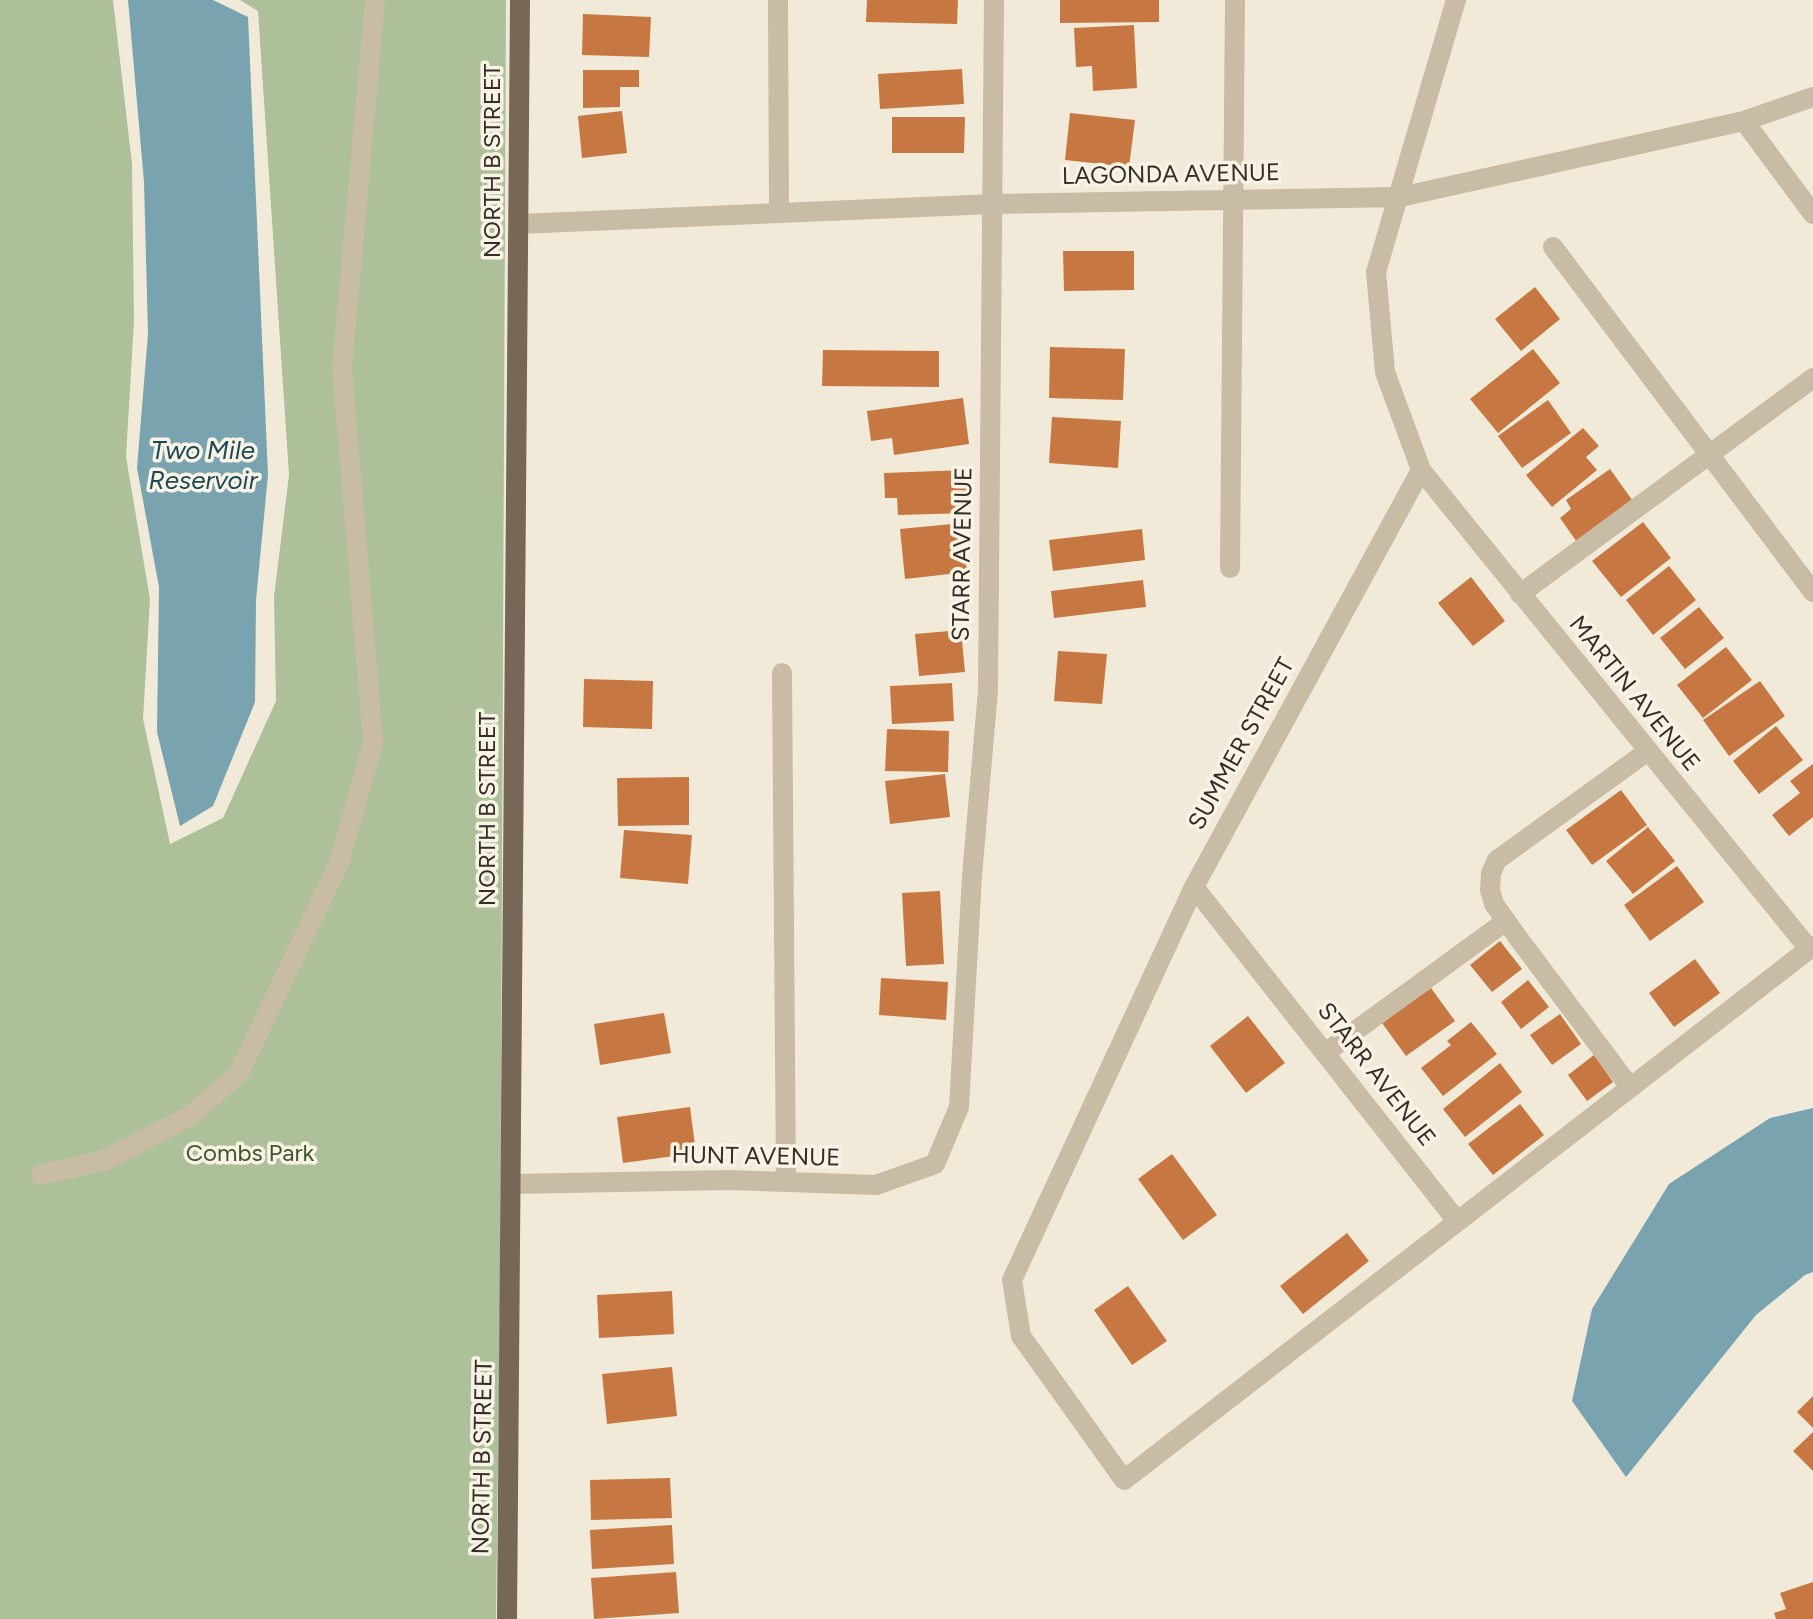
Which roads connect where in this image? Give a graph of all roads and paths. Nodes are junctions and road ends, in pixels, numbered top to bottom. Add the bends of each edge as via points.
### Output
1 (375, 0) edge
2 (520, 0) edge
3 (778, 0) edge
4 (994, 0) edge
5 (1235, 0) edge
6 (1456, 0) edge
7 (1813, 97) edge
8 (1744, 121) junction
9 (1400, 197) junction
10 (1232, 200) junction
11 (993, 204) junction
12 (779, 213) junction
13 (1813, 214) edge
14 (519, 224) junction
15 (1553, 247) dead end
16 (1813, 378) edge
17 (1708, 455) junction
18 (1421, 470) junction
19 (1230, 568) dead end
20 (1813, 592) edge
21 (1520, 594) junction
22 (782, 673) dead end
23 (1648, 751) junction
24 (1194, 887) junction
25 (1506, 921) junction
26 (1811, 948) edge
27 (1325, 1053) junction
28 (1630, 1087) junction
29 (959, 1107) joint
30 (41, 1175) dead end
31 (786, 1182) junction
32 (511, 1184) junction
33 (1457, 1221) junction
34 (507, 1619) edge

1 - 30 street via 342,369 373,743 339,863 239,1073 190,1116 105,1160
2 - 14 main road, NORTH B STREET
3 - 12 street
4 - 11 street, STARR AVENUE
5 - 10 street
6 - 9 street
7 - 8 street, LAGONDA AVENUE
8 - 9 street, LAGONDA AVENUE
8 - 13 street
9 - 10 street, LAGONDA AVENUE
9 - 18 street via 1376,272 1385,372
10 - 11 street, LAGONDA AVENUE
10 - 19 street
11 - 12 street, LAGONDA AVENUE
11 - 29 street, STARR AVENUE via 988,690
12 - 14 street, LAGONDA AVENUE
14 - 32 main road, NORTH B STREET
15 - 17 street
16 - 17 street
17 - 20 street
17 - 21 street
18 - 21 street, MARTIN AVENUE
18 - 24 street, SUMMER STREET
21 - 23 street, MARTIN AVENUE
22 - 31 street
23 - 25 street via 1497,860 1490,890
23 - 26 street, MARTIN AVENUE
24 - 27 street, STARR AVENUE
24 - 33 street, SUMMER STREET via 1012,1280 1021,1336 1124,1480
25 - 27 street
25 - 28 street
26 - 28 street
27 - 33 street, STARR AVENUE
28 - 33 street
29 - 31 street, HUNT AVENUE via 935,1164 876,1185
31 - 32 street, HUNT AVENUE
32 - 34 main road, NORTH B STREET

